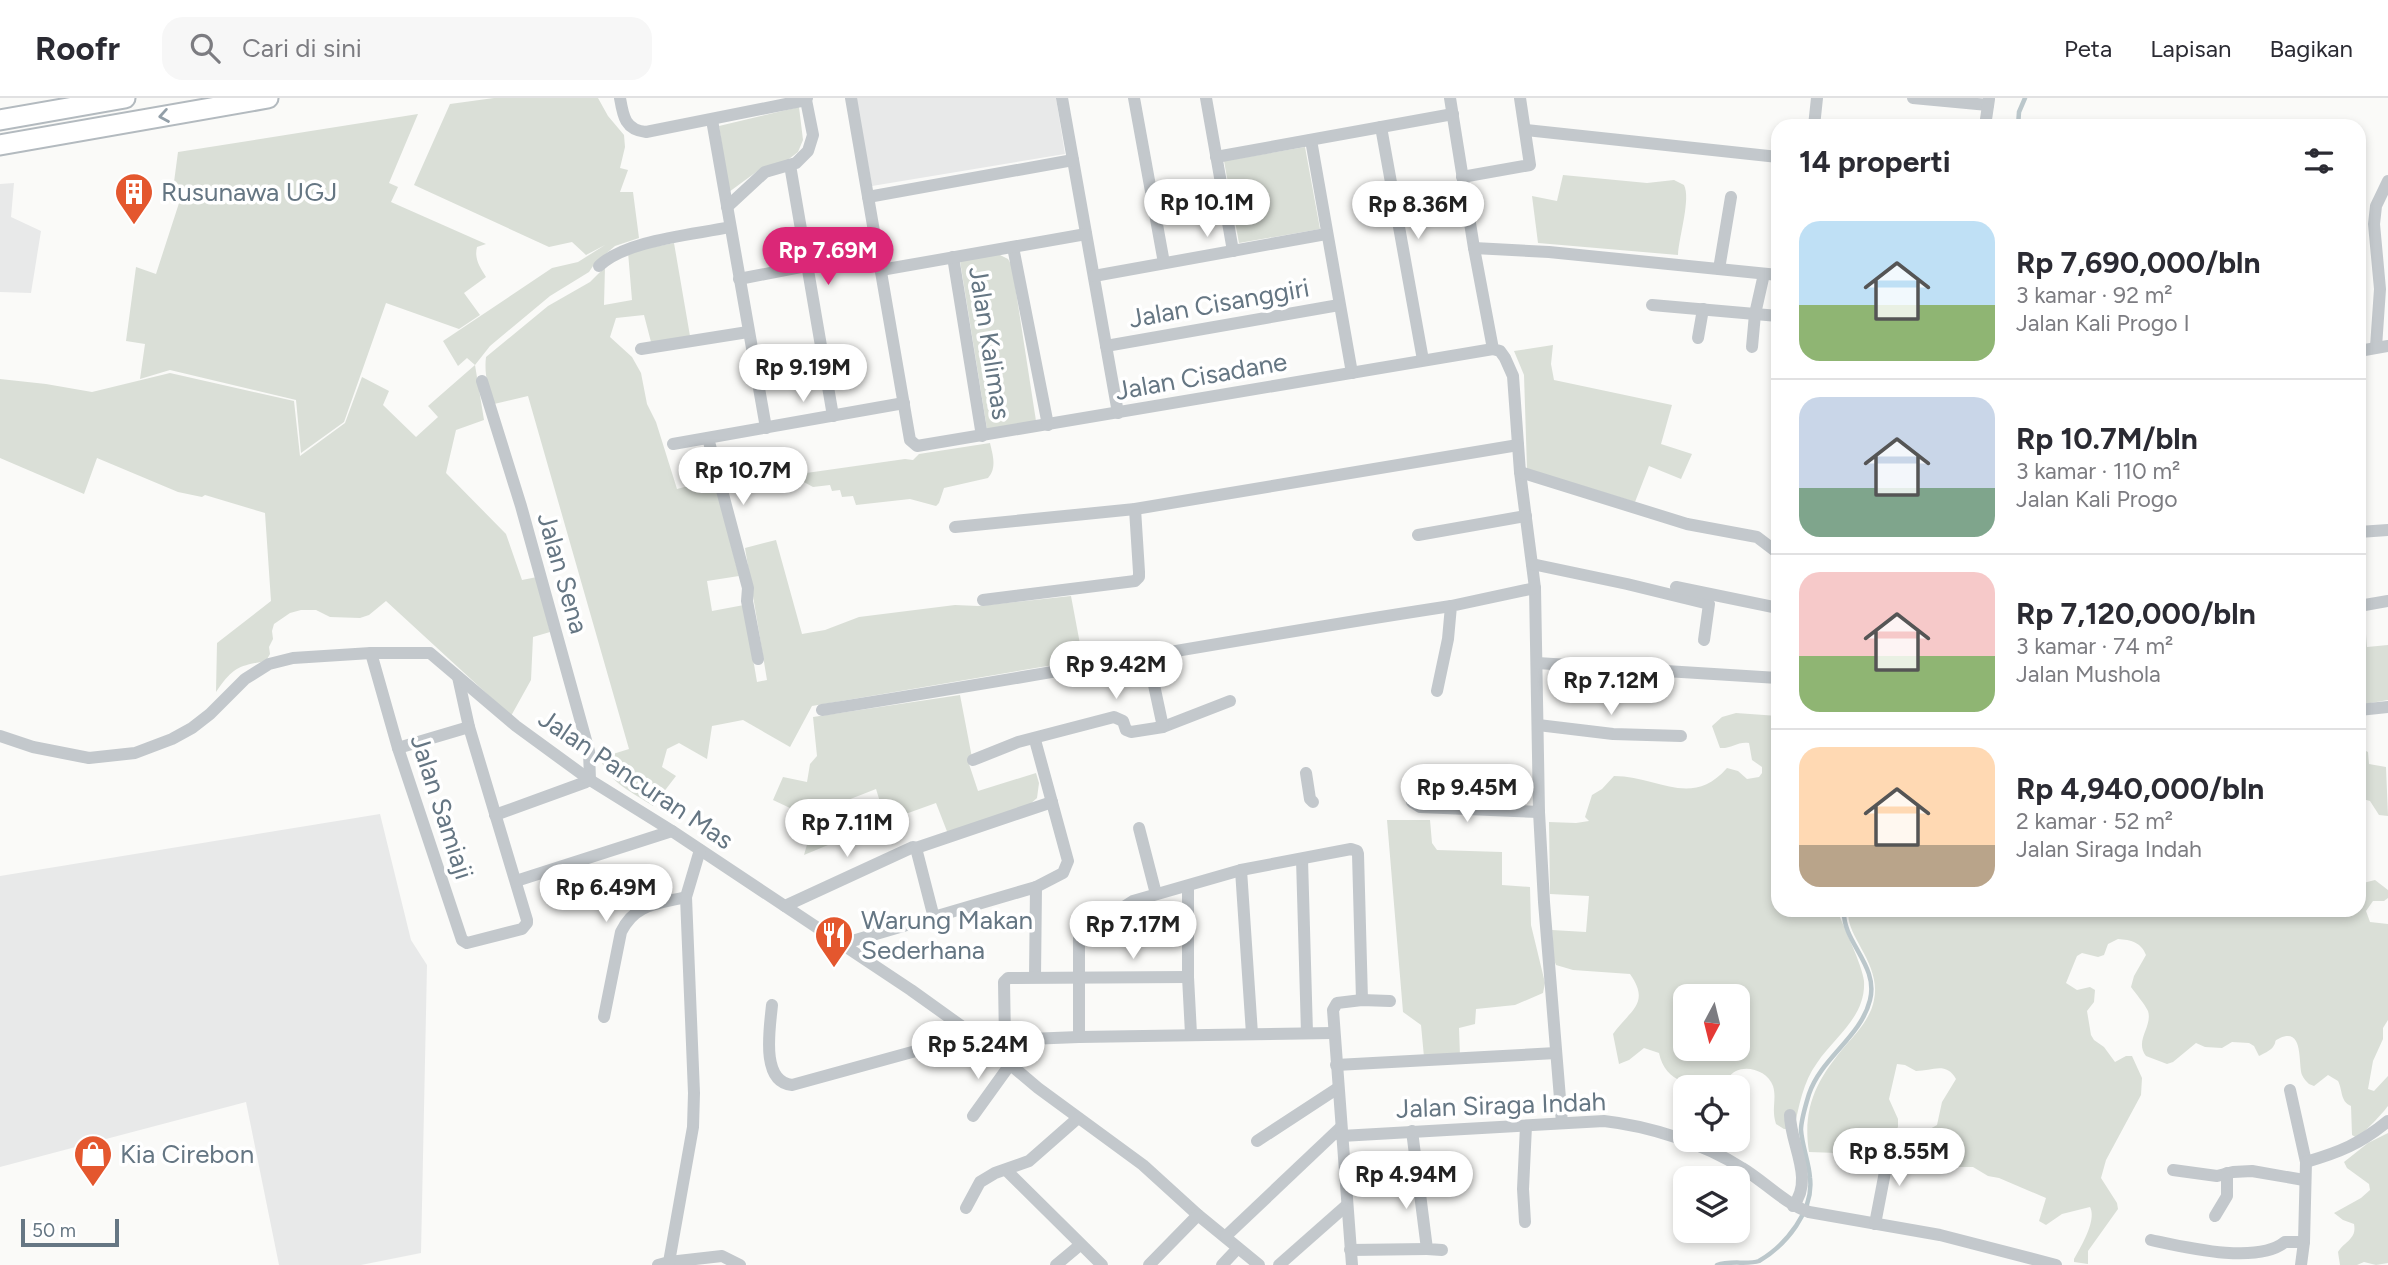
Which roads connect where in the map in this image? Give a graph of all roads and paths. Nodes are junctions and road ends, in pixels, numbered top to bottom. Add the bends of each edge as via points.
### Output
1 (125, 98) edge
2 (268, 98) edge
3 (620, 98) edge
4 (851, 98) edge
5 (1062, 98) edge
6 (1134, 98) edge
7 (1206, 98) edge
8 (1450, 98) edge
9 (1520, 98) edge
10 (1817, 98) edge
11 (1913, 98) edge
12 (806, 99) edge
13 (231, 101) edge
14 (1989, 102) edge
15 (1452, 114) junction
16 (1815, 119) edge
17 (0, 120) edge
18 (712, 120) junction
19 (1381, 127) junction
20 (1526, 130) junction
21 (1311, 140) junction
22 (0, 145) edge
23 (1771, 155) edge
24 (1216, 157) junction
25 (1073, 160) junction
26 (790, 165) junction
27 (1462, 177) junction
28 (2388, 181) edge
29 (868, 197) junction
30 (1731, 197) dead end
31 (727, 207) junction
32 (730, 227) junction
33 (1086, 234) junction
34 (1326, 234) junction
35 (1013, 247) junction
36 (1474, 248) junction
37 (1233, 251) junction
38 (878, 252) junction
39 (953, 257) junction
40 (1164, 263) junction
41 (807, 265) junction
42 (599, 267) dead end
43 (1719, 269) junction
44 (881, 270) junction
45 (1771, 274) edge
46 (1094, 276) junction
47 (739, 279) junction
48 (1339, 304) junction
49 (1652, 305) dead end
50 (1703, 309) junction
51 (1755, 314) junction
52 (1771, 315) edge
53 (748, 332) junction
54 (1698, 338) dead end
55 (1106, 346) junction
56 (2382, 346) edge
57 (1752, 347) dead end
58 (641, 349) dead end
59 (1493, 349) junction
60 (1423, 360) junction
61 (1352, 373) junction
62 (482, 380) dead end
63 (904, 403) junction
64 (1118, 413) junction
65 (833, 416) junction
66 (1048, 425) junction
67 (766, 428) junction
68 (982, 436) junction
69 (708, 438) junction
70 (673, 444) dead end
71 (1518, 444) junction
72 (1520, 472) junction
73 (1135, 509) junction
74 (1526, 516) junction
75 (955, 527) dead end
76 (2388, 530) edge
77 (2366, 532) edge
78 (1418, 536) dead end
79 (1771, 548) edge
80 (1532, 564) junction
81 (1627, 584) junction
82 (1535, 588) junction
83 (984, 600) dead end
84 (2388, 601) edge
85 (2366, 605) edge
86 (1451, 606) junction
87 (1771, 607) edge
88 (1704, 640) dead end
89 (371, 653) junction
90 (1148, 657) junction
91 (758, 659) dead end
92 (1537, 663) junction
93 (458, 677) junction
94 (1771, 678) edge
95 (1437, 691) dead end
96 (1230, 701) dead end
97 (2388, 707) edge
98 (2366, 709) edge
99 (822, 710) dead end
100 (1538, 724) junction
101 (469, 727) junction
102 (1163, 727) junction
103 (0, 736) edge
104 (1681, 736) dead end
105 (1035, 740) junction
106 (398, 748) junction
107 (973, 760) dead end
108 (1306, 773) dead end
109 (590, 780) junction
110 (1052, 802) junction
111 (1313, 802) dead end
112 (1412, 802) dead end
113 (1539, 812) junction
114 (495, 815) junction
115 (1139, 828) dead end
116 (672, 831) junction
117 (916, 848) junction
118 (700, 850) junction
119 (1302, 859) junction
120 (1241, 870) junction
121 (516, 881) junction
122 (1188, 886) junction
123 (1036, 887) junction
124 (1156, 894) junction
125 (686, 897) junction
126 (785, 906) junction
127 (1108, 917) junction
128 (934, 918) junction
129 (1188, 919) junction
130 (842, 944) junction
131 (1035, 977) junction
132 (1188, 977) junction
133 (1078, 978) junction
134 (1362, 1000) junction
135 (1390, 1001) dead end
136 (772, 1005) dead end
137 (604, 1017) dead end
138 (1307, 1033) junction
139 (1333, 1033) junction
140 (1191, 1034) junction
141 (1252, 1034) junction
142 (1079, 1037) junction
143 (979, 1039) junction
144 (1005, 1040) junction
145 (1556, 1053) junction
146 (1336, 1065) junction
147 (1009, 1066) junction
148 (1338, 1088) junction
149 (2290, 1090) dead end
150 (1790, 1115) dead end
151 (973, 1116) dead end
152 (1078, 1118) junction
153 (2388, 1121) edge
154 (1562, 1123) junction
155 (1526, 1126) junction
156 (1412, 1131) junction
157 (1340, 1132) junction
158 (1257, 1141) dead end
159 (1890, 1146) dead end
160 (2306, 1162) junction
161 (1006, 1170) junction
162 (2173, 1170) dead end
163 (2227, 1173) junction
164 (2304, 1180) junction
165 (1346, 1205) junction
166 (1795, 1207) junction
167 (966, 1208) dead end
168 (1198, 1215) junction
169 (2215, 1216) dead end
170 (1525, 1222) dead end
171 (1875, 1224) junction
172 (1226, 1236) junction
173 (2151, 1240) dead end
174 (2304, 1242) junction
175 (1080, 1245) junction
176 (1238, 1248) junction
177 (1427, 1249) junction
178 (1350, 1250) junction
179 (1441, 1250) dead end
180 (688, 1263) edge
181 (664, 1264) edge
182 (740, 1265) edge
183 (1056, 1265) edge
184 (1102, 1265) edge
185 (1149, 1265) edge
186 (1222, 1265) edge
187 (1259, 1265) edge
188 (1279, 1265) edge
189 (1352, 1265) edge
190 (2056, 1265) edge
191 (2301, 1265) edge

1 - 17 street
2 - 13 street
3 - 18 street via 623,116 636,131
4 - 29 street
5 - 25 street
6 - 40 street
7 - 24 street
8 - 15 street
9 - 20 street
10 - 16 street
11 - 14 street
12 - 18 street
12 - 26 street via 812,143 805,156
13 -> 22 street
15 - 19 street
15 - 27 street
18 - 31 street
19 - 21 street
19 - 60 street
20 - 23 street
20 - 27 street via 1530,166
21 - 24 street
21 - 34 street
24 - 37 street
25 - 29 street
25 - 33 street
26 - 31 street via 765,172
26 - 41 street
27 - 36 street
28 - 56 street via 2376,206 2374,224
29 - 38 street
30 - 43 street
31 - 32 street
32 - 42 street via 619,251
32 - 47 street
33 - 35 street
33 - 46 street
34 - 37 street
34 - 48 street
35 - 39 street
35 - 66 street
36 - 43 street
36 - 59 street
37 - 40 street
38 - 41 street
38 - 44 street
39 - 44 street
39 - 68 street, Jalan Kalimas
40 - 46 street
41 - 47 street
41 - 65 street
43 - 45 street
44 - 63 street
45 - 51 street
46 - 55 street
47 - 53 street
48 - 55 street, Jalan Cisanggiri
48 - 61 street
49 - 50 street
50 - 51 street
50 - 54 street
51 - 52 street
51 - 57 street
53 - 58 street
53 - 67 street
55 - 64 street
59 - 60 street, Jalan Cisadane
59 - 71 street via 1500,351 1513,376
60 - 61 street, Jalan Cisadane
61 - 64 street, Jalan Cisadane
62 - 109 street, Jalan Sena via 589,751
63 - 65 street
63 - 68 street, Jalan Cisadane via 910,440 917,446
64 - 66 street, Jalan Cisadane
65 - 67 street
66 - 68 street, Jalan Cisadane
67 - 69 street
69 - 70 street
69 - 91 street via 747,586
71 - 72 street
71 - 73 street
72 - 74 street
72 - 79 street via 1699,526 1757,537
73 - 75 street
73 - 83 street via 1139,572 1135,581
74 - 78 street
74 - 80 street
76 - 77 street
80 - 81 street
80 - 82 street
81 - 87 street via 1660,584
81 - 88 street via 1709,604
82 - 86 street
82 - 92 street
84 - 85 street
86 - 90 street
86 - 95 street
89 - 93 street, Jalan Pancuran Mas via 430,653
89 - 103 street, Jalan Pancuran Mas via 293,658 261,668 192,728 135,753 89,758
89 - 106 street, Jalan Samiaji
90 - 99 street
90 - 102 street
92 - 94 street
92 - 100 street
93 - 101 street
93 - 109 street, Jalan Pancuran Mas
96 - 102 street
97 - 98 street
100 - 104 street via 1613,734
100 - 113 street
101 - 106 street
101 - 114 street
102 - 105 street via 1131,732 1114,717
105 - 107 street
105 - 110 street
106 - 121 street, Jalan Samiaji via 462,940 522,929 527,923
108 - 111 street
109 - 114 street
109 - 116 street, Jalan Pancuran Mas
110 - 117 street
110 - 123 street via 1067,869
112 - 113 street via 1420,807
113 - 145 street
114 - 121 street
115 - 124 street
116 - 118 street, Jalan Pancuran Mas
116 - 121 street
117 - 126 street
117 - 128 street
118 - 125 street
118 - 126 street, Jalan Pancuran Mas
119 - 120 street
119 - 134 street via 1357,851
119 - 138 street
120 - 122 street
120 - 141 street
122 - 124 street
122 - 129 street
123 - 128 street
123 - 131 street
124 - 127 street via 1133,901
125 - 137 street via 639,909 625,923
125 - 181 street via 693,1127
126 - 130 street, Jalan Pancuran Mas
127 - 129 street
127 - 133 street via 1087,918 1079,925
128 - 130 street
129 - 132 street
130 - 143 street, Jalan Pancuran Mas
131 - 133 street
131 - 144 street via 1005,980
132 - 133 street
132 - 140 street
133 - 142 street
134 - 135 street
134 - 139 street via 1335,1004
136 - 143 street via 769,1053 775,1077 785,1085
138 - 139 street
138 - 141 street
139 - 146 street
140 - 141 street
140 - 142 street
142 - 144 street
143 - 144 street
143 - 147 street, Jalan Pancuran Mas
145 - 146 street
145 - 154 street
146 - 148 street
147 - 151 street
147 - 152 street, Jalan Pancuran Mas
148 - 157 street
148 - 158 street
149 - 160 street
150 - 166 street via 1791,1136 1802,1169
152 - 161 street via 1036,1157
152 - 168 street, Jalan Pancuran Mas via 1143,1165
153 - 160 street via 2353,1146
154 - 155 street, Jalan Siraga Indah
154 - 166 street, Jalan Siraga Indah via 1604,1121 1666,1135 1738,1166
155 - 156 street, Jalan Siraga Indah
155 - 170 street
156 - 157 street, Jalan Siraga Indah
156 - 177 street
157 - 165 street
157 - 172 street
159 - 171 street
160 - 164 street
161 - 167 street via 980,1182
161 - 175 street
162 - 163 street via 2216,1176
163 - 164 street via 2252,1171
163 - 169 street via 2227,1196
164 - 174 street
165 - 178 street
165 - 188 street
166 - 171 street, Jalan Siraga Indah
168 - 172 street, Jalan Pancuran Mas
168 - 185 street
171 - 190 street, Jalan Siraga Indah via 1940,1235
172 - 176 street, Jalan Pancuran Mas
173 - 174 street via 2259,1252 2285,1242
174 - 191 street
175 - 183 street
175 - 184 street
176 - 186 street
176 - 187 street, Jalan Pancuran Mas
177 - 178 street
177 - 179 street
178 - 189 street
180 - 181 street
180 - 182 street via 722,1256

